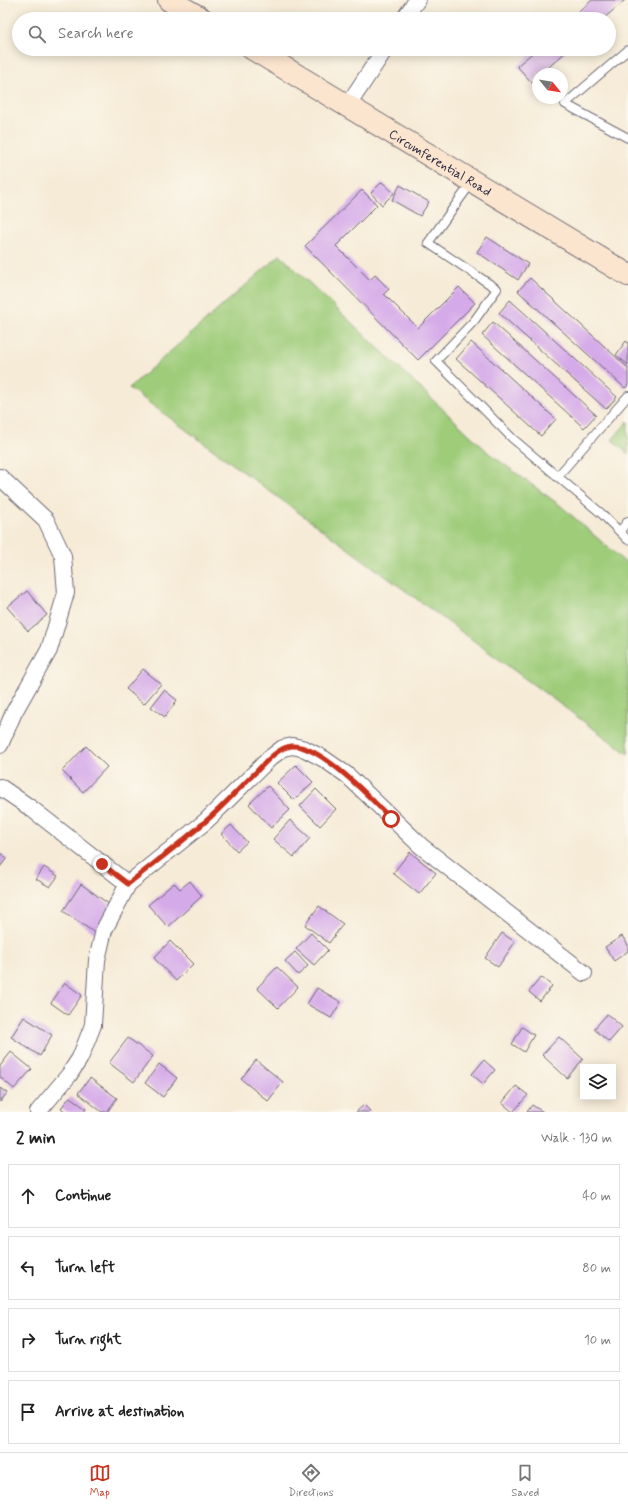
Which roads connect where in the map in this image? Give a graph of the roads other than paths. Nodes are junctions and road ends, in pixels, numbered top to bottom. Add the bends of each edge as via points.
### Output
1 (169, 0) edge
2 (417, 0) edge
3 (190, 12) edge
4 (409, 12) edge
5 (628, 50) edge
6 (265, 56) edge
7 (380, 56) edge
8 (348, 105) junction
9 (628, 138) edge
10 (473, 181) junction
11 (628, 275) edge
12 (628, 396) edge
13 (0, 477) edge
14 (557, 477) junction
15 (628, 521) edge
16 (620, 531) junction
17 (628, 540) edge
18 (0, 744) edge
19 (0, 787) edge
20 (128, 884) junction
21 (584, 973) dead end
22 (38, 1112) edge

1 - 3 main road
2 - 4 street
5 - 9 lane via 565,104
6 - 8 main road, Circumferential Road
7 - 8 street
8 - 10 main road, Circumferential Road
10 - 11 main road, Circumferential Road
10 - 14 lane via 428,242 496,289 474,321 436,361 483,410
12 - 14 lane
13 - 18 street via 46,520 63,556 66,593 49,650 14,712
14 - 16 lane
15 - 16 lane
16 - 17 lane
19 - 20 street
20 - 21 street via 206,821 270,758 283,748 293,746 324,759 347,775 421,846
20 - 22 street via 104,930 97,960 93,1025 80,1058

